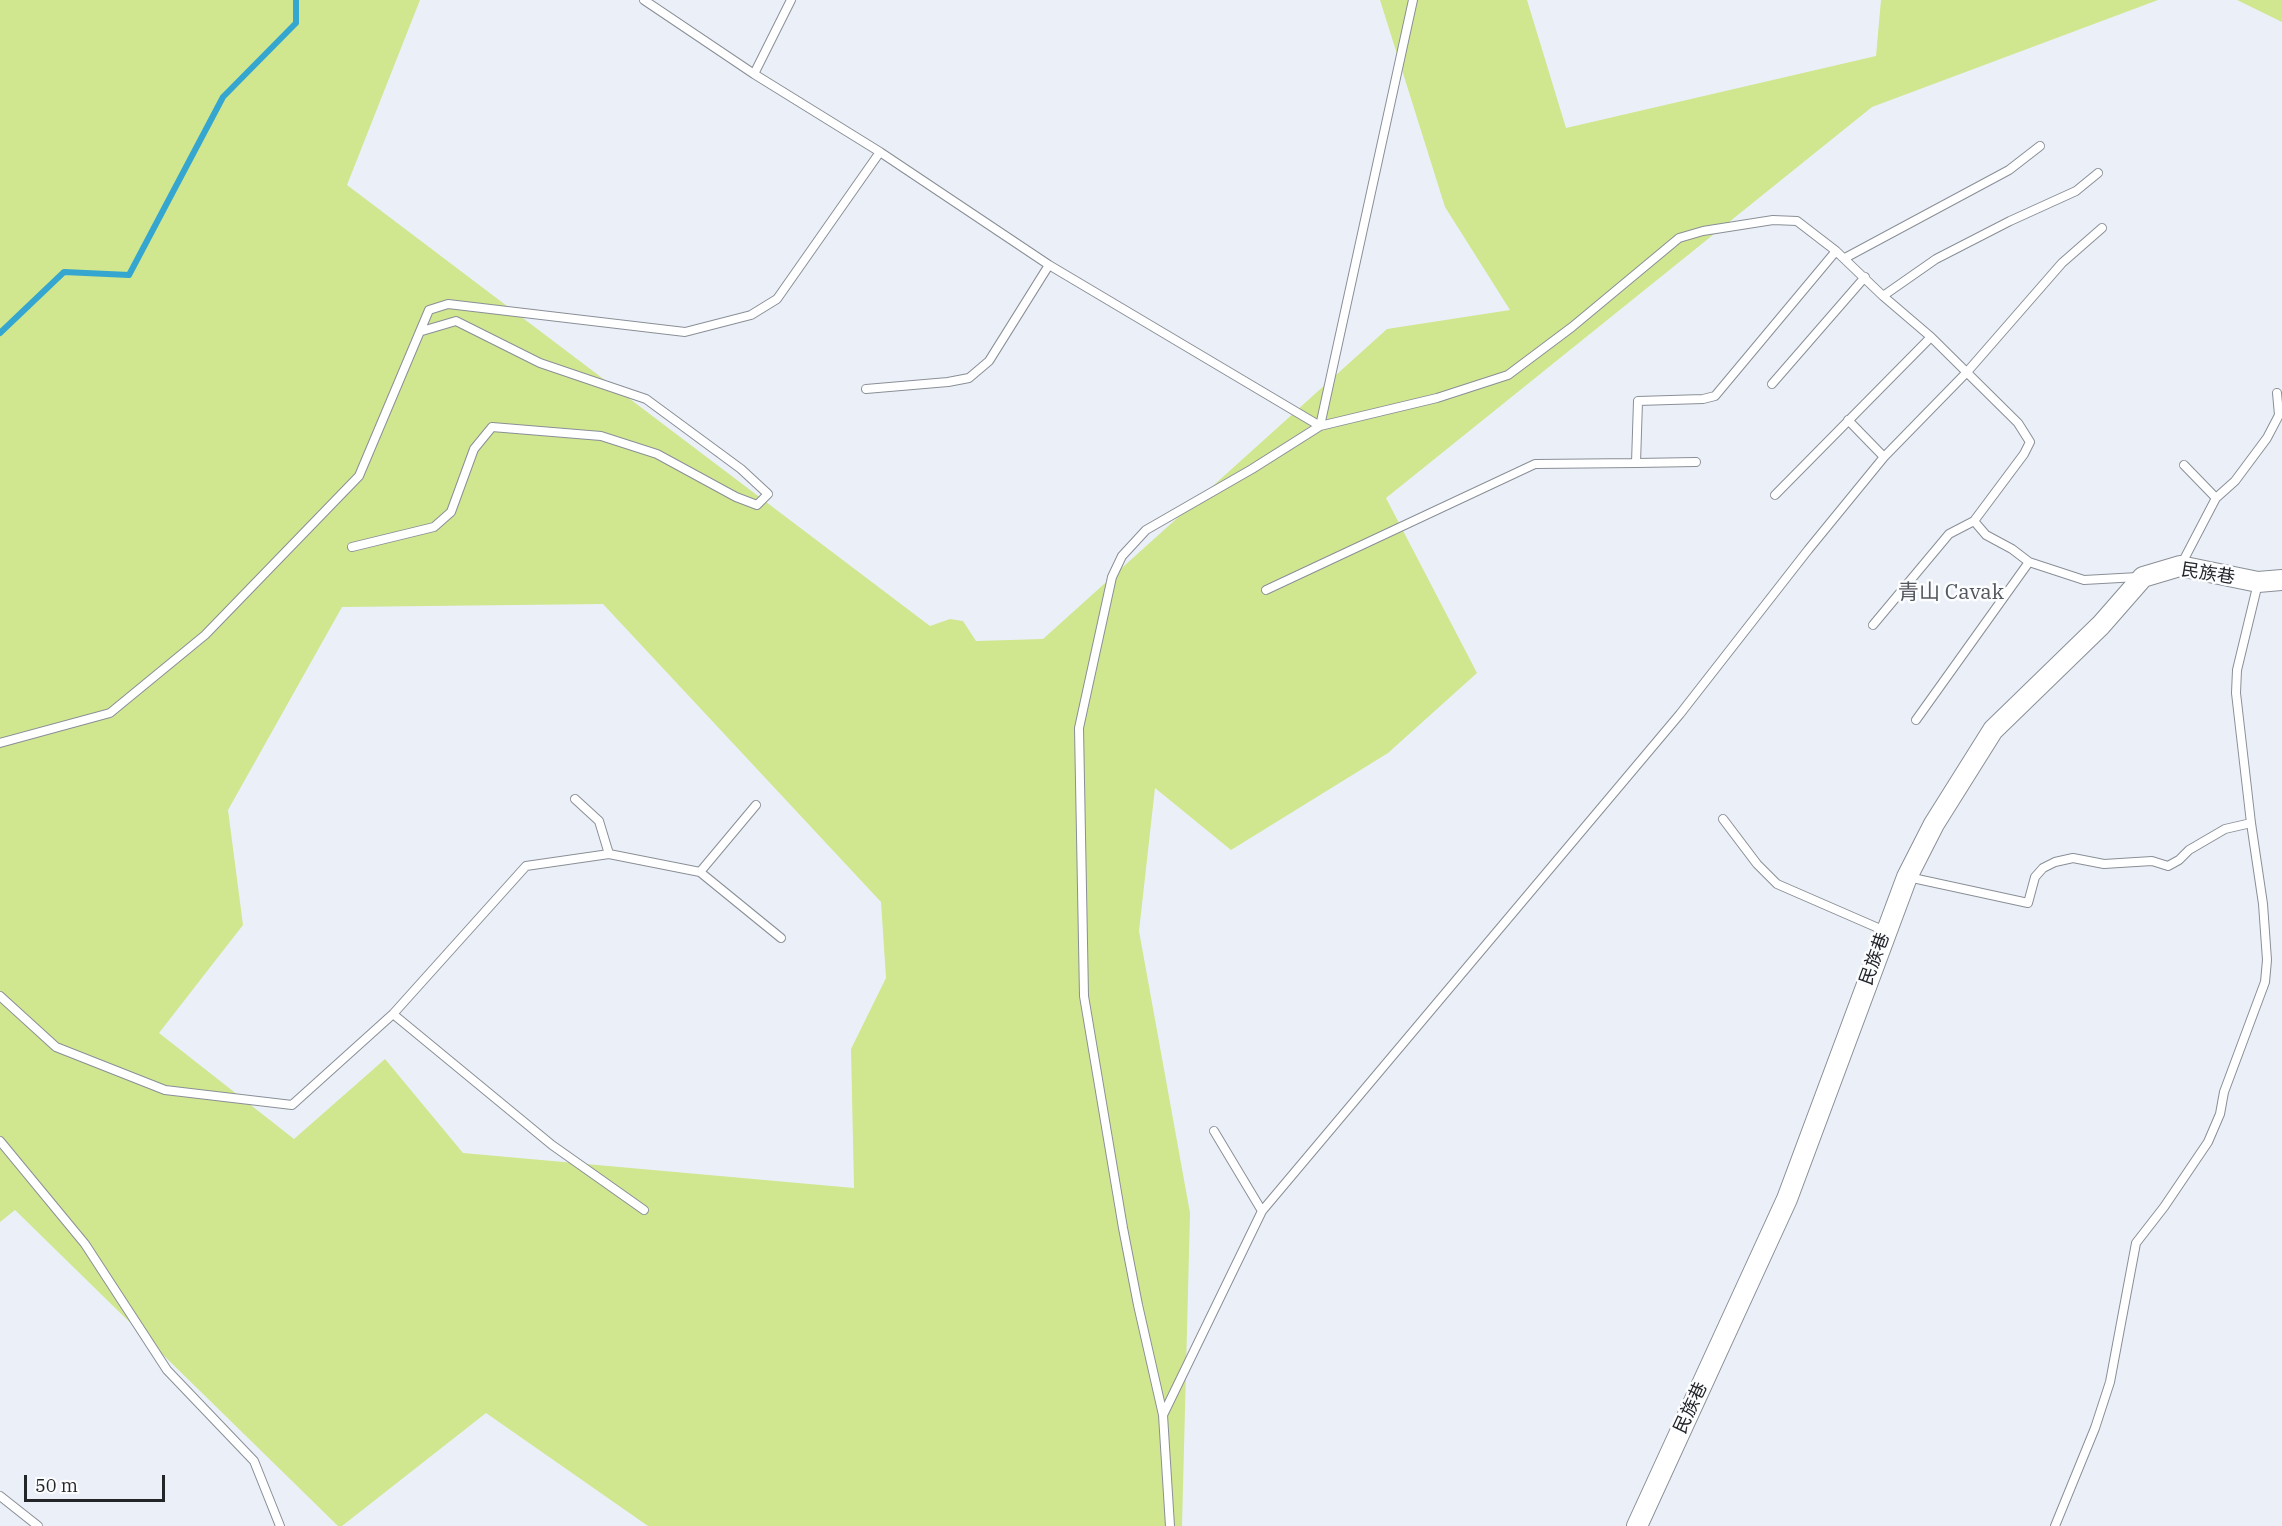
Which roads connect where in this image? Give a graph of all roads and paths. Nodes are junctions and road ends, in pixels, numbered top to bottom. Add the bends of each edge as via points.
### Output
1 (644, 0) edge
2 (791, 0) edge
3 (1413, 0) edge
4 (754, 74) junction
5 (2040, 146) dead end
6 (880, 152) junction
7 (2098, 172) dead end
8 (2102, 228) dead end
9 (1836, 250) junction
10 (1845, 258) junction
11 (1049, 265) junction
12 (1864, 278) junction
13 (1883, 296) junction
14 (422, 331) junction
15 (1931, 337) junction
16 (1967, 372) junction
17 (1772, 384) dead end
18 (866, 389) dead end
19 (2277, 393) dead end
20 (1848, 420) junction
21 (1320, 426) junction
22 (1884, 457) junction
23 (1696, 462) dead end
24 (1636, 463) junction
25 (2184, 465) dead end
26 (1775, 495) dead end
27 (2216, 498) junction
28 (1974, 521) junction
29 (352, 547) dead end
30 (2029, 562) junction
31 (2180, 566) junction
32 (2143, 577) junction
33 (2282, 580) edge
34 (2258, 582) junction
35 (1266, 590) dead end
36 (1873, 625) dead end
37 (1916, 720) dead end
38 (0, 743) edge
39 (576, 799) dead end
40 (756, 805) dead end
41 (1723, 819) dead end
42 (2251, 823) junction
43 (609, 855) junction
44 (700, 872) junction
45 (1907, 877) junction
46 (1886, 931) junction
47 (781, 938) dead end
48 (0, 996) edge
49 (393, 1014) junction
50 (1214, 1131) dead end
51 (0, 1141) edge
52 (644, 1210) dead end
53 (1262, 1211) junction
54 (1163, 1415) junction
55 (0, 1496) edge
56 (38, 1526) edge
57 (280, 1526) edge
58 (1170, 1526) edge
59 (1637, 1526) edge
60 (2055, 1526) edge

1 - 4 lane
2 - 4 lane
3 - 21 lane
4 - 6 lane
5 - 10 lane via 2009,170
6 - 11 lane
6 - 14 lane via 777,299 751,315 685,332 448,304 429,310
7 - 13 lane via 2076,191 1936,259
8 - 16 lane via 2062,262
9 - 10 lane
9 - 21 lane via 1797,221 1773,220 1679,238 1508,375 1437,398
9 - 24 lane via 1714,396 1638,401
10 - 12 lane
11 - 18 lane via 989,361 969,378
11 - 21 lane
12 - 13 lane
12 - 17 lane
13 - 15 lane
14 - 29 lane via 456,321 540,363 646,399 741,469 768,494 757,505 657,454 601,436 492,427 474,449 451,512 434,527
14 - 38 lane via 359,476 206,635 110,713
15 - 16 lane
15 - 20 lane
16 - 22 lane
16 - 28 lane via 2018,423 2030,442
19 - 27 lane via 2279,415 2267,438 2235,481
20 - 22 lane
20 - 26 lane
21 - 54 lane via 1146,530 1122,555 1112,577 1079,728 1084,996 1123,1228
22 - 53 lane via 1680,714
23 - 24 lane
24 - 35 lane via 1535,464
25 - 27 lane
27 - 31 lane
28 - 30 lane via 1986,535
28 - 36 lane via 1949,534
30 - 32 lane via 2084,580
30 - 37 lane
31 - 32 street, 民族巷
31 - 34 street, 民族巷
32 - 45 street, 民族巷 via 2101,625 1994,730 1934,824
33 - 34 street, 民族巷
34 - 42 lane via 2235,693
39 - 43 lane via 599,821
40 - 44 lane
41 - 46 lane via 1757,864 1778,884
42 - 45 lane via 2225,829 2168,866 2152,861 2104,864 2073,858 2055,862 2035,877 2028,903
42 - 60 lane via 2264,904 2265,982 2208,1142 2136,1243 2110,1382
43 - 44 lane
43 - 49 lane via 526,866
44 - 47 lane
45 - 46 street, 民族巷
46 - 59 street, 民族巷 via 1787,1199
48 - 49 lane via 56,1047 165,1090 292,1105
49 - 52 lane via 552,1145
50 - 53 lane
51 - 57 lane via 85,1245 166,1370 254,1461
53 - 54 lane
54 - 58 lane
55 - 56 lane

